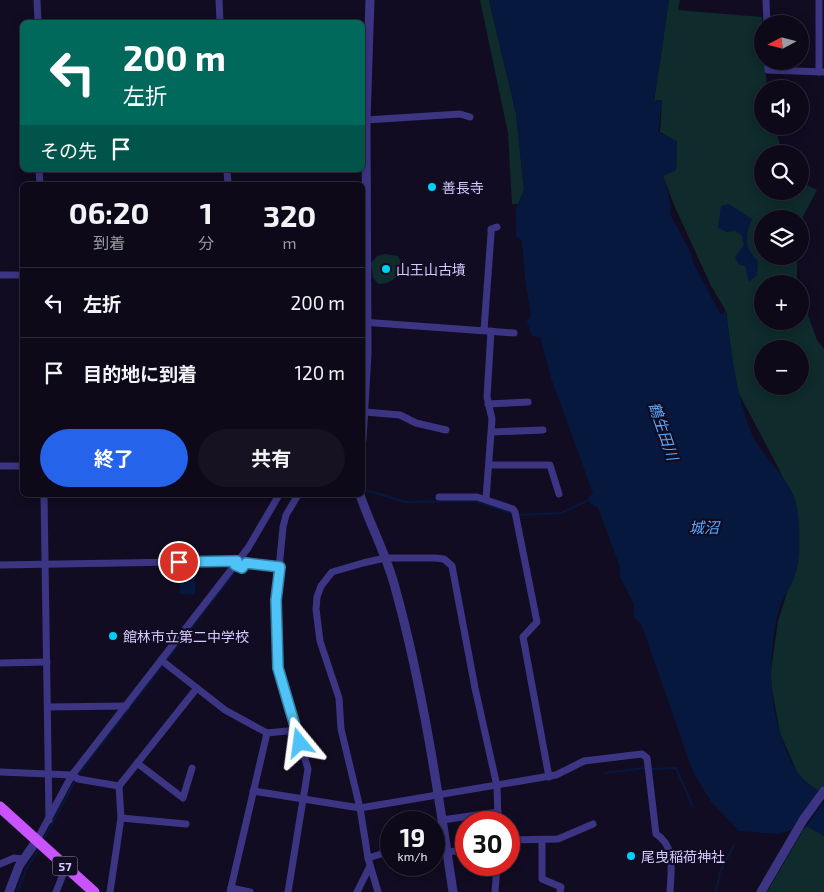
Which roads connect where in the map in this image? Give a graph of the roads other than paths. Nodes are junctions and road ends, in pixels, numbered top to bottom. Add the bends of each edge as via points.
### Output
1 (37, 0) edge
2 (219, 0) edge
3 (370, 0) edge
4 (766, 0) edge
5 (820, 0) edge
6 (767, 15) edge
7 (38, 20) edge
8 (220, 20) edge
9 (366, 53) edge
10 (768, 70) edge
11 (822, 72) edge
12 (470, 117) dead end
13 (366, 120) junction
14 (365, 132) edge
15 (497, 227) dead end
16 (0, 275) edge
17 (20, 275) edge
18 (365, 322) edge
19 (488, 331) junction
20 (514, 333) dead end
21 (365, 353) edge
22 (528, 402) dead end
23 (488, 404) junction
24 (365, 412) joint
25 (446, 430) dead end
26 (544, 430) dead end
27 (492, 432) junction
28 (490, 465) junction
29 (0, 466) edge
30 (20, 466) edge
31 (559, 494) dead end
32 (44, 497) edge
33 (278, 497) edge
34 (297, 497) edge
35 (361, 497) edge
36 (439, 497) dead end
37 (486, 499) junction
38 (384, 558) junction
39 (236, 563) junction
40 (44, 564) junction
41 (0, 565) edge
42 (280, 567) junction
43 (161, 660) junction
44 (47, 662) junction
45 (0, 663) edge
46 (197, 688) junction
47 (126, 706) junction
48 (48, 707) junction
49 (297, 730) junction
50 (267, 733) junction
51 (137, 763) junction
52 (192, 768) dead end
53 (0, 772) edge
54 (48, 774) junction
55 (72, 775) junction
56 (549, 777) junction
57 (119, 786) junction
58 (497, 786) junction
59 (253, 791) junction
60 (824, 791) edge
61 (439, 795) junction
62 (303, 800) junction
63 (0, 807) edge
64 (360, 808) junction
65 (441, 811) edge
66 (498, 811) edge
67 (121, 818) junction
68 (49, 820) junction
69 (186, 824) dead end
70 (593, 824) dead end
71 (37, 840) junction
72 (520, 840) edge
73 (542, 840) junction
74 (445, 841) edge
75 (455, 851) edge
76 (447, 852) junction
77 (380, 855) edge
78 (368, 858) junction
79 (23, 859) junction
80 (0, 864) edge
81 (370, 866) junction
82 (66, 867) junction
83 (496, 876) edge
84 (230, 890) edge
85 (9, 892) edge
86 (56, 892) edge
87 (94, 892) edge
88 (110, 892) edge
89 (250, 892) edge
90 (288, 892) edge
91 (357, 892) edge
92 (378, 892) edge
93 (453, 892) edge
94 (495, 892) edge
95 (560, 892) edge
96 (670, 892) edge
97 (761, 892) edge

1 - 7 street
2 - 8 street
3 - 9 street
4 - 6 street
5 - 11 street
9 - 13 street
10 - 11 street
12 - 13 street via 460,114
13 - 14 street
15 - 19 street via 491,229 490,234
16 - 17 street
18 - 19 street
18 - 21 street
19 - 20 street
19 - 23 street
21 - 24 street
22 - 23 street
23 - 27 street
24 - 25 street via 400,415 416,423
26 - 27 street
27 - 28 street
28 - 31 street via 550,465
28 - 37 street
29 - 30 street
32 - 40 street
33 - 39 street
34 - 42 street via 286,514
35 - 38 street
36 - 37 street
37 - 56 street via 513,508 516,515 537,617 537,622 523,637
38 - 58 street via 444,559 452,566
38 - 61 street via 394,581 410,643
38 - 64 street via 332,572 321,586 316,602 320,641 339,698 341,729
39 - 40 street
39 - 42 street via 242,568 246,563
39 - 43 street
40 - 41 street
40 - 44 street
42 - 49 street via 276,600 278,668
43 - 46 street
43 - 47 street
44 - 45 street
44 - 48 street
46 - 50 street via 225,710
46 - 51 street
47 - 48 street
47 - 55 street
48 - 54 street
49 - 50 street
49 - 62 street via 308,769
50 - 59 street
51 - 52 street via 183,798
51 - 57 street
53 - 54 street
54 - 55 street
54 - 68 street
55 - 57 street via 78,779
55 - 68 street
56 - 58 street
56 - 96 street via 584,761 645,755 656,834 666,840 671,853
57 - 67 street
58 - 61 street
58 - 66 street
59 - 62 street
59 - 84 street
60 - 97 street
61 - 64 street
61 - 65 street
62 - 64 street
62 - 90 street
63 - 71 main road, 57
64 - 78 street
67 - 69 street
67 - 88 street
68 - 71 street
70 - 73 street via 558,840
71 - 79 street
71 - 82 main road, 57
72 - 73 street
73 - 95 street via 542,879 561,887
74 - 76 street
75 - 76 street
76 - 93 street
77 - 78 street
78 - 81 street
79 - 80 street via 14,858
79 - 85 street
81 - 91 street
81 - 92 street
82 - 86 street
82 - 87 main road, 57
83 - 94 street
84 - 89 street

